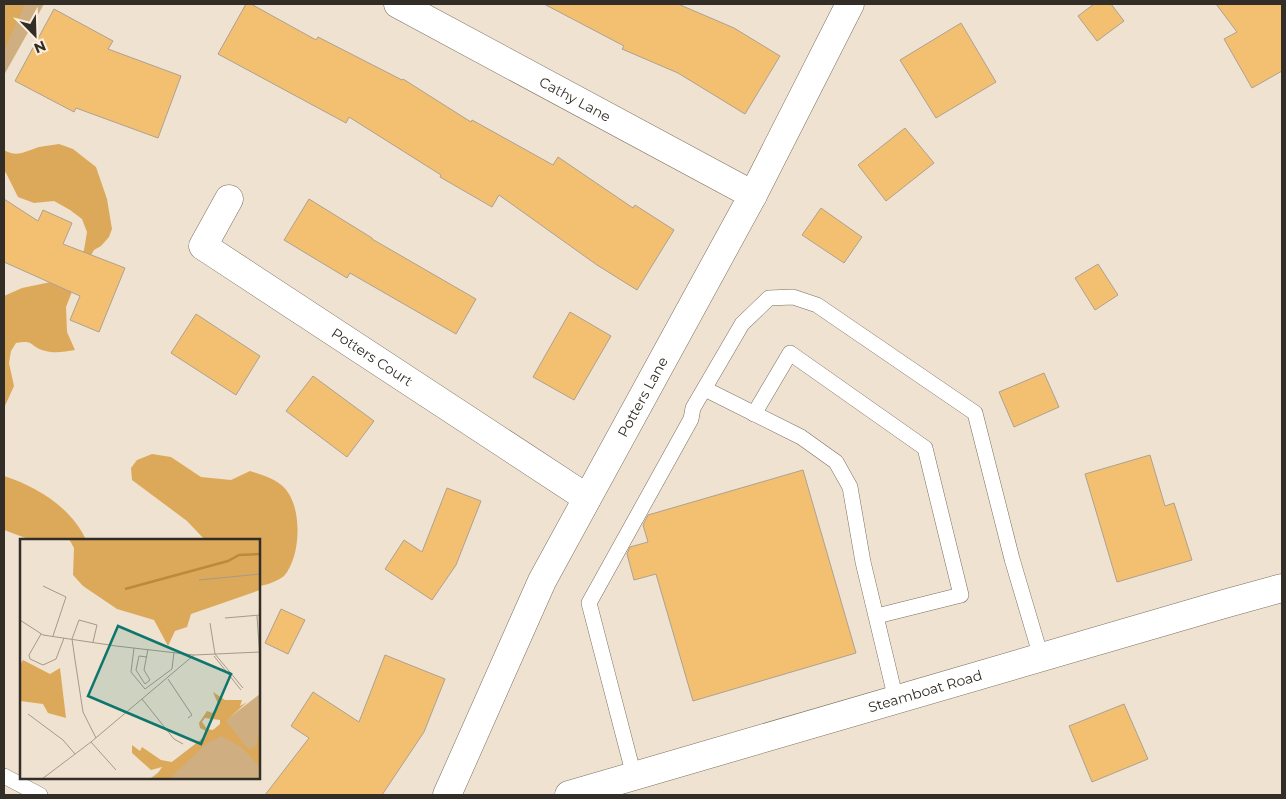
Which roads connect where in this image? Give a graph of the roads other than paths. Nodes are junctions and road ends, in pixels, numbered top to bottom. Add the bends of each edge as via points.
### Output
1 (398, 4) edge
2 (850, 4) edge
3 (753, 195) junction
4 (229, 199) dead end
5 (705, 389) junction
6 (754, 414) junction
7 (587, 498) junction
8 (1282, 588) edge
9 (876, 616) junction
10 (1041, 657) junction
11 (896, 700) junction
12 (4, 776) edge
13 (634, 776) junction
14 (40, 795) edge
15 (447, 795) edge
16 (569, 795) edge

1 - 3 street, Cathy Lane
2 - 3 street, Potters Lane
3 - 7 street, Potters Lane
4 - 7 street, Potters Court via 203,246
5 - 6 lane
5 - 10 lane via 742,324 768,298 793,297 817,305 975,414
5 - 13 lane via 589,603
6 - 9 lane via 801,437 836,462 850,487
6 - 9 lane via 790,353 925,448 961,595
7 - 15 street, Potters Lane via 542,582
8 - 10 street, Steamboat Road
9 - 11 lane
10 - 11 street, Steamboat Road
11 - 13 street, Steamboat Road
12 - 14 lane
13 - 16 street, Steamboat Road

